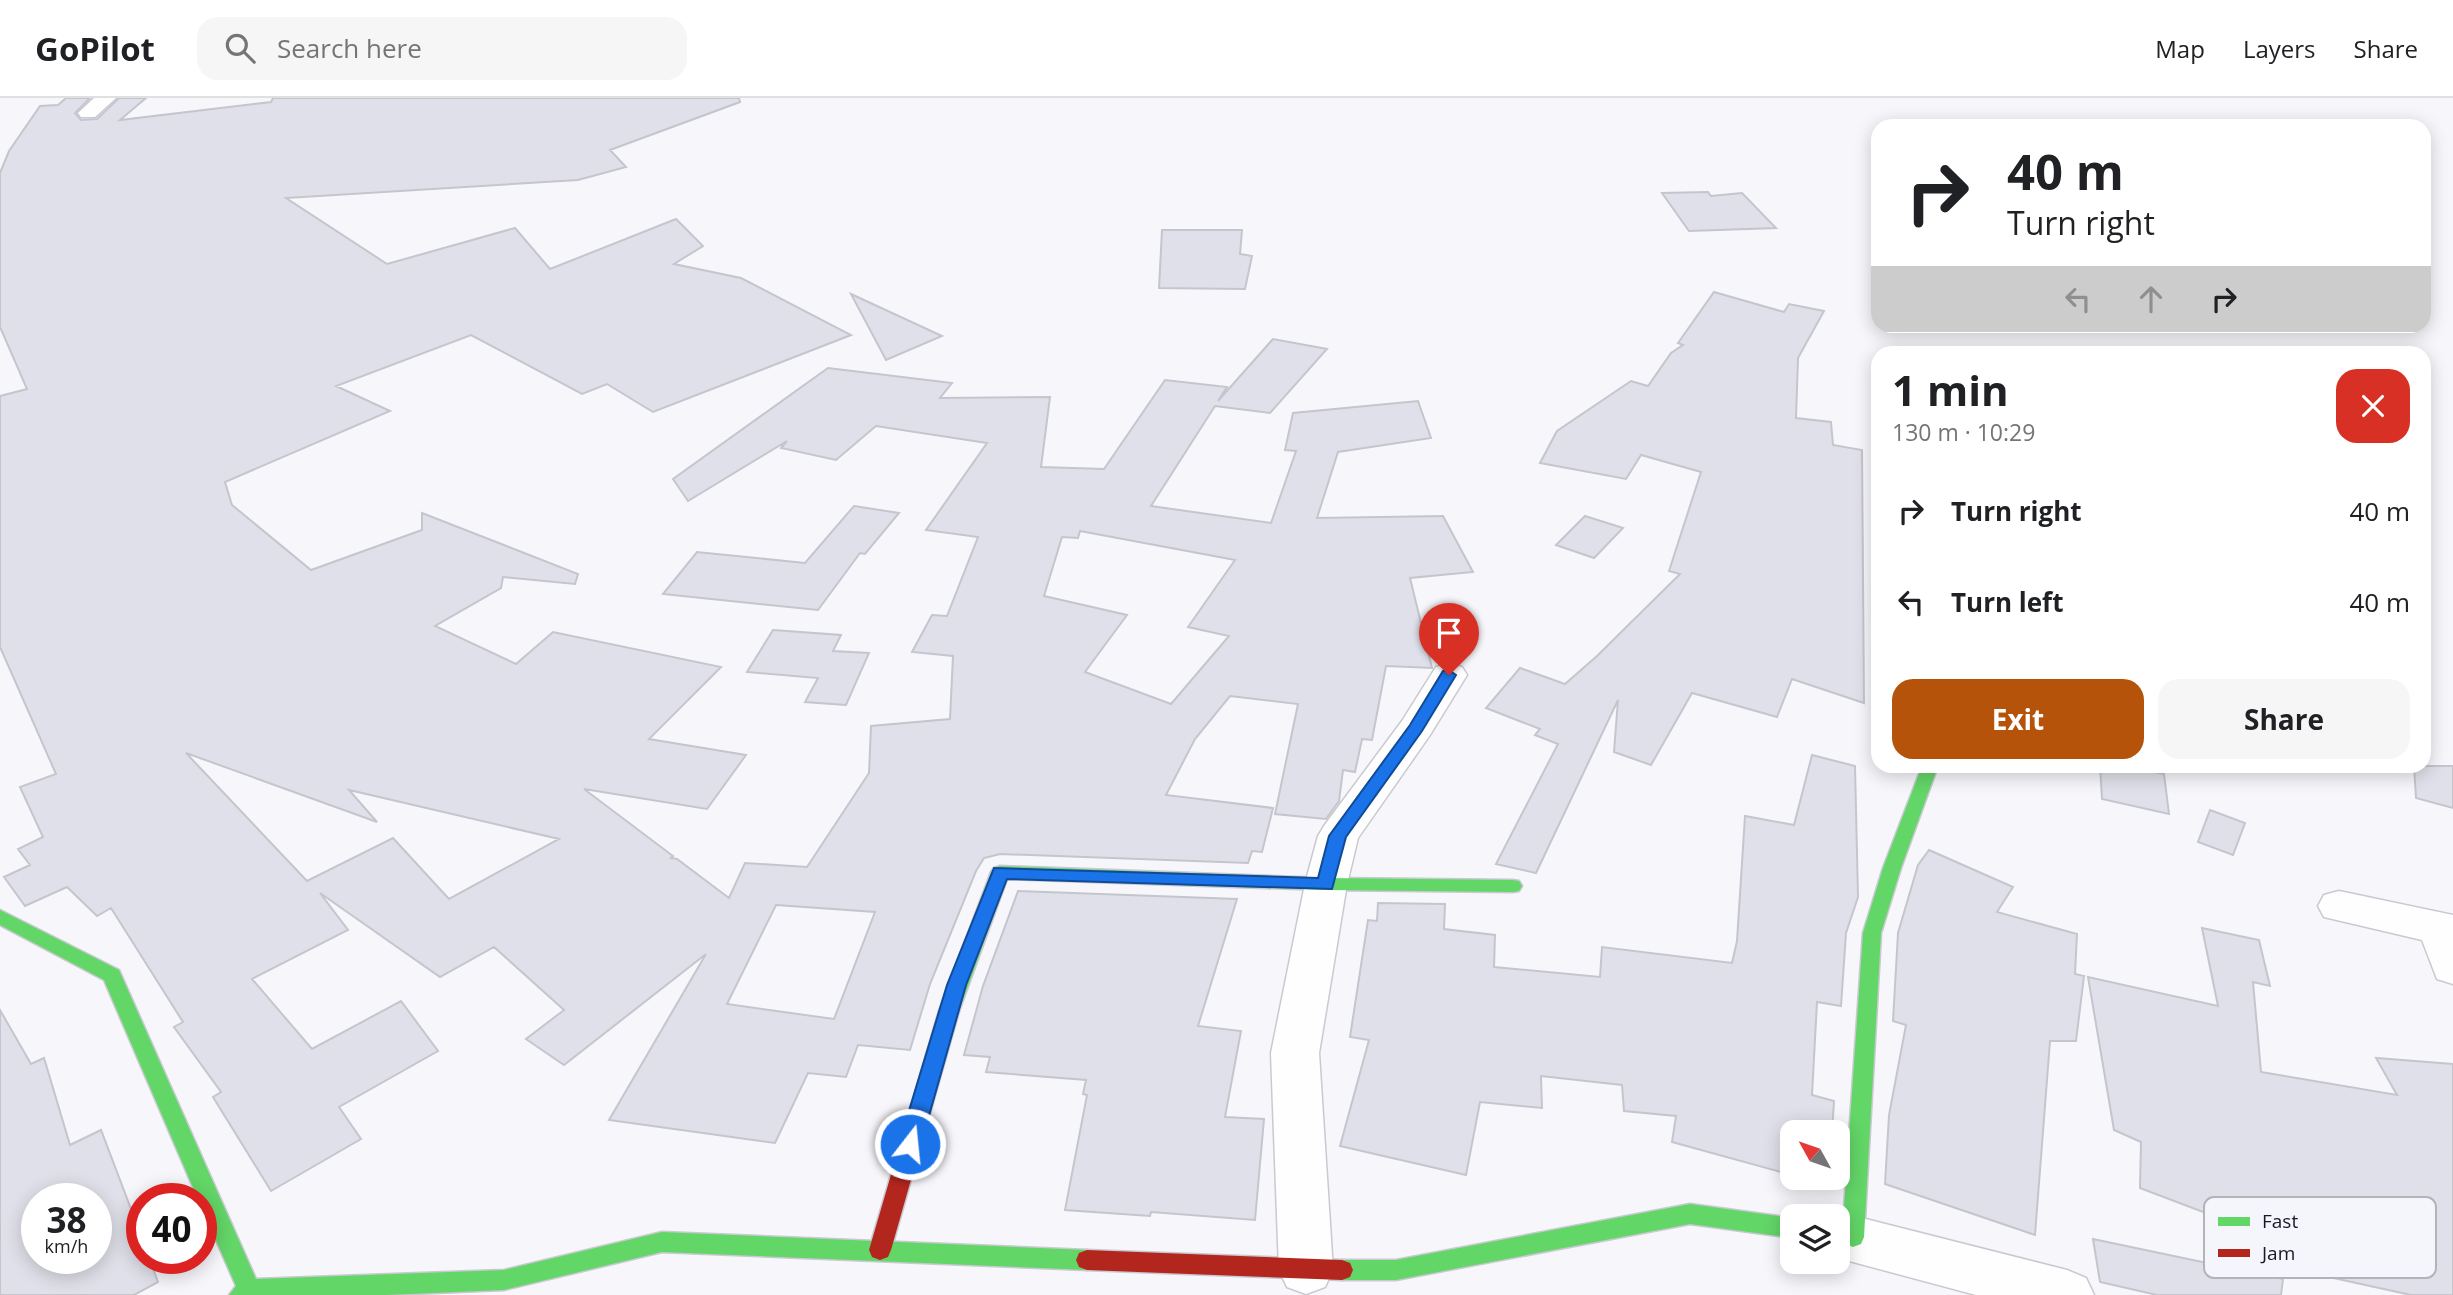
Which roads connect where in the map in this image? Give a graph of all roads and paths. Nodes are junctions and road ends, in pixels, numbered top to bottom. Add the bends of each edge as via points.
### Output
1 (106, 98) edge
2 (88, 113) dead end
3 (1449, 675) dead end
4 (1927, 773) edge
5 (1326, 884) junction
6 (1513, 886) dead end
7 (2339, 906) dead end
8 (0, 917) edge
9 (2449, 942) edge
10 (1848, 1204) edge
11 (1780, 1226) edge
12 (1850, 1237) edge
13 (880, 1250) junction
14 (1306, 1270) junction
15 (245, 1293) edge
16 (2067, 1295) edge

1 - 2 street
3 - 5 street via 1338,836
4 - 10 street via 1872,933
5 - 6 street
5 - 13 street via 1000,872 956,985
5 - 14 street via 1295,1053
7 - 9 street
8 - 15 street via 112,975
11 - 14 street via 1690,1214 1396,1270
12 - 16 street
13 - 14 street
13 - 15 street via 662,1242 504,1280

